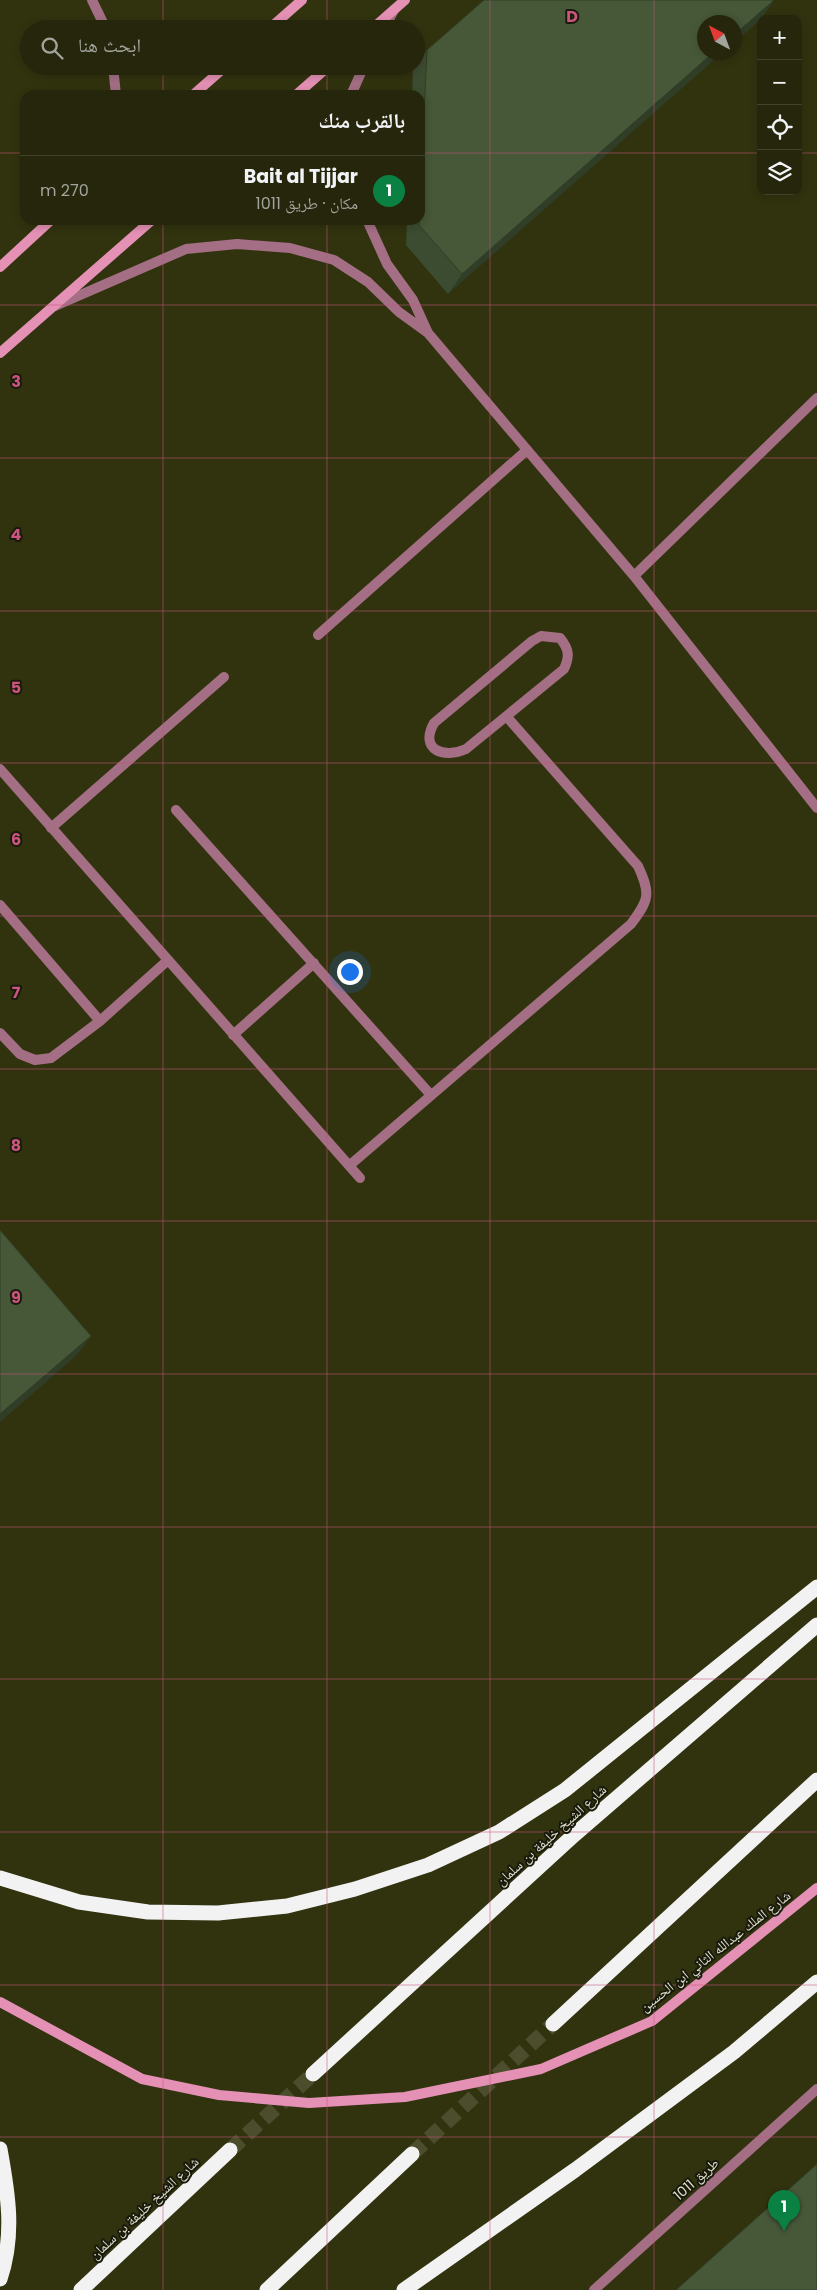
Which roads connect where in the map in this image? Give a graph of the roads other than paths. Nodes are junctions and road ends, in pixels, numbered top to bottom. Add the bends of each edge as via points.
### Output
1 (92, 0) edge
2 (302, 0) edge
3 (405, 0) edge
4 (395, 9) junction
5 (102, 20) edge
6 (279, 20) edge
7 (382, 20) edge
8 (389, 20) edge
9 (114, 75) edge
10 (216, 75) edge
11 (319, 75) edge
12 (360, 75) edge
13 (115, 90) edge
14 (199, 90) edge
15 (302, 90) edge
16 (353, 90) edge
17 (46, 225) edge
18 (146, 225) edge
19 (369, 225) edge
20 (0, 267) edge
21 (51, 308) junction
22 (428, 333) junction
23 (0, 353) edge
24 (817, 398) edge
25 (527, 450) junction
26 (634, 576) junction
27 (318, 635) dead end
28 (224, 677) dead end
29 (507, 717) junction
30 (0, 769) edge
31 (817, 808) edge
32 (176, 810) dead end
33 (51, 828) junction
34 (0, 905) edge
35 (167, 961) junction
36 (314, 963) junction
37 (100, 1021) junction
38 (0, 1033) edge
39 (233, 1035) junction
40 (430, 1094) junction
41 (350, 1166) junction
42 (360, 1178) dead end
43 (817, 1587) edge
44 (817, 1625) edge
45 (817, 1780) edge
46 (0, 1878) edge
47 (817, 1888) edge
48 (817, 1982) edge
49 (0, 2002) edge
50 (553, 2024) tunnel mouth
51 (313, 2074) tunnel mouth
52 (817, 2089) edge
53 (0, 2149) edge
54 (230, 2150) tunnel mouth
55 (412, 2154) tunnel mouth
56 (0, 2279) edge
57 (82, 2290) edge
58 (267, 2290) edge
59 (404, 2290) edge
60 (594, 2290) edge

1 - 5 street
2 - 6 main road
3 - 4 main road
4 - 7 main road
4 - 8 street
9 - 13 street
10 - 14 main road
11 - 15 main road
12 - 16 street
17 - 20 main road
18 - 21 main road
19 - 22 street via 387,264 413,300
21 - 22 street via 186,249 237,244 290,248 334,260 368,282 399,312
21 - 23 main road
22 - 25 street
24 - 26 street
25 - 26 street
25 - 27 street
26 - 31 street
28 - 33 street
29 - 29 street via 564,669 569,657 567,646 560,638 541,636 532,641 434,723 428,733 430,743 446,755 456,754 466,750
29 - 40 street via 638,866 648,888 644,907 631,924
30 - 33 street
32 - 36 street
33 - 35 street
34 - 37 street
35 - 37 street
35 - 39 street
36 - 39 street
36 - 40 street
37 - 38 street via 51,1058 35,1060 20,1054
39 - 41 street
40 - 41 street
41 - 42 street
43 - 46 highway via 564,1790 499,1832 428,1865 355,1889 287,1906 218,1913 148,1912 79,1902
44 - 51 highway, شارع الشيخ خليفة بن سلمان via 574,1835
45 - 50 highway
47 - 49 main road, شارع الملك عبدالله الثاني ابن الحسين, bridge via 652,2021 541,2069 405,2097 309,2103 219,2095 142,2079
48 - 59 highway via 734,2052 583,2164
52 - 60 street, طريق 1011
53 - 56 highway via 10,2204 6,2261
54 - 57 highway, شارع الشيخ خليفة بن سلمان
55 - 58 highway

